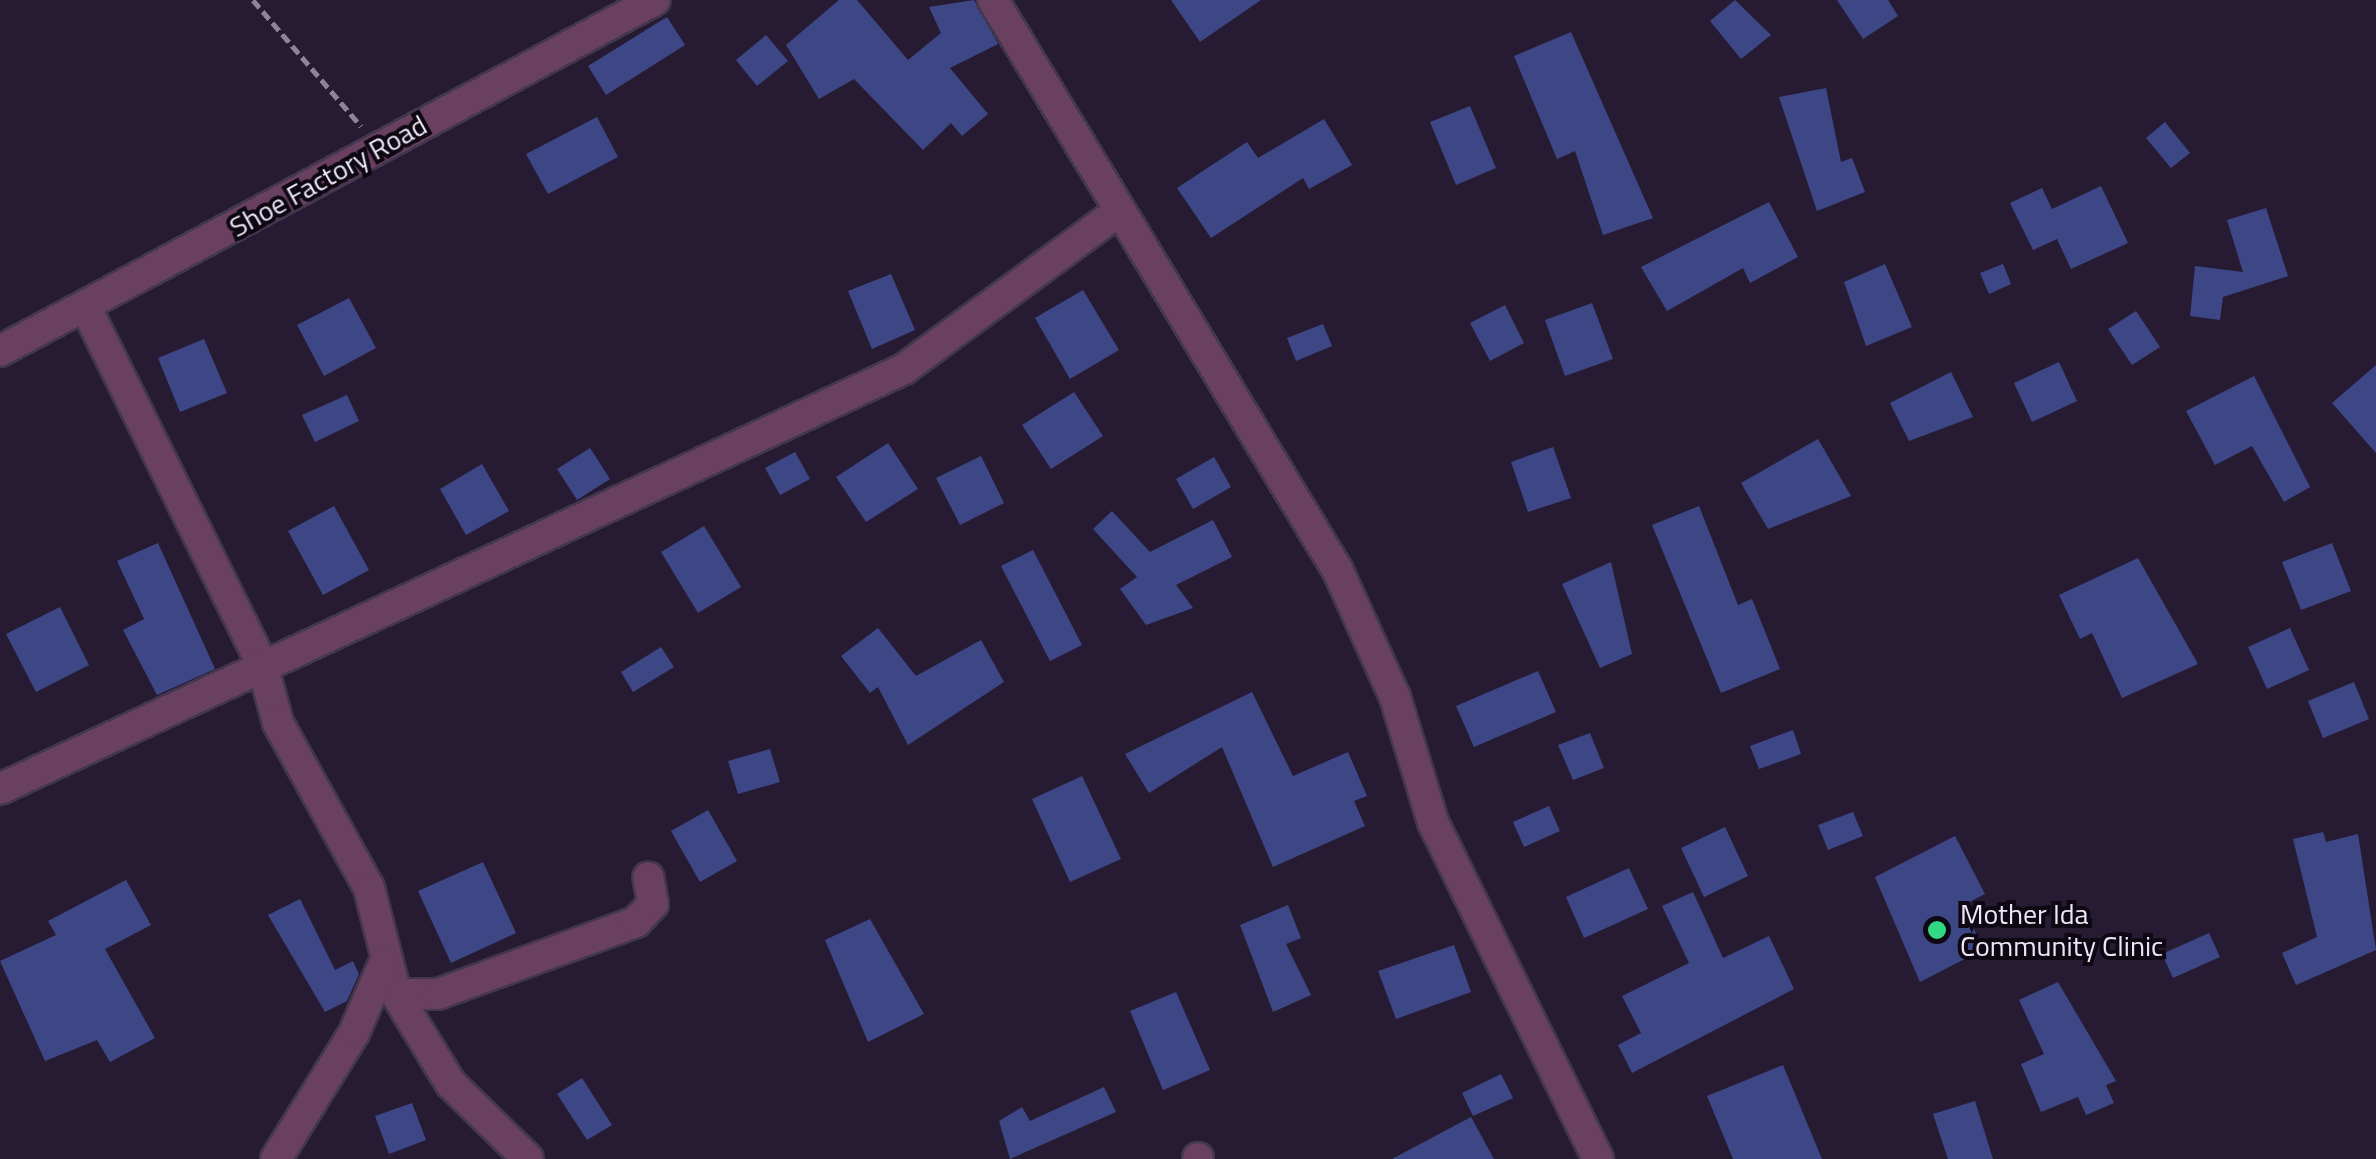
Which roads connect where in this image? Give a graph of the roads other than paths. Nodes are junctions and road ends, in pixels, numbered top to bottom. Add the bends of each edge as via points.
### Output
1 (655, 0) edge
2 (993, 0) edge
3 (1118, 212) junction
4 (86, 306) junction
5 (0, 351) edge
6 (262, 664) junction
7 (0, 789) edge
8 (648, 877) dead end
9 (385, 961) junction
10 (396, 994) junction
11 (276, 1159) edge
12 (528, 1159) edge
13 (1598, 1159) edge

1 - 4 street, Shoe Factory Road
2 - 3 street
3 - 6 street via 904,369
3 - 13 street via 1338,571 1395,697 1432,822
4 - 5 street, Shoe Factory Road
4 - 6 street
6 - 7 street
6 - 9 street via 278,723 369,888
8 - 10 street via 653,904 636,922 438,994
9 - 10 street
9 - 11 street via 354,1033
10 - 12 street via 451,1084

